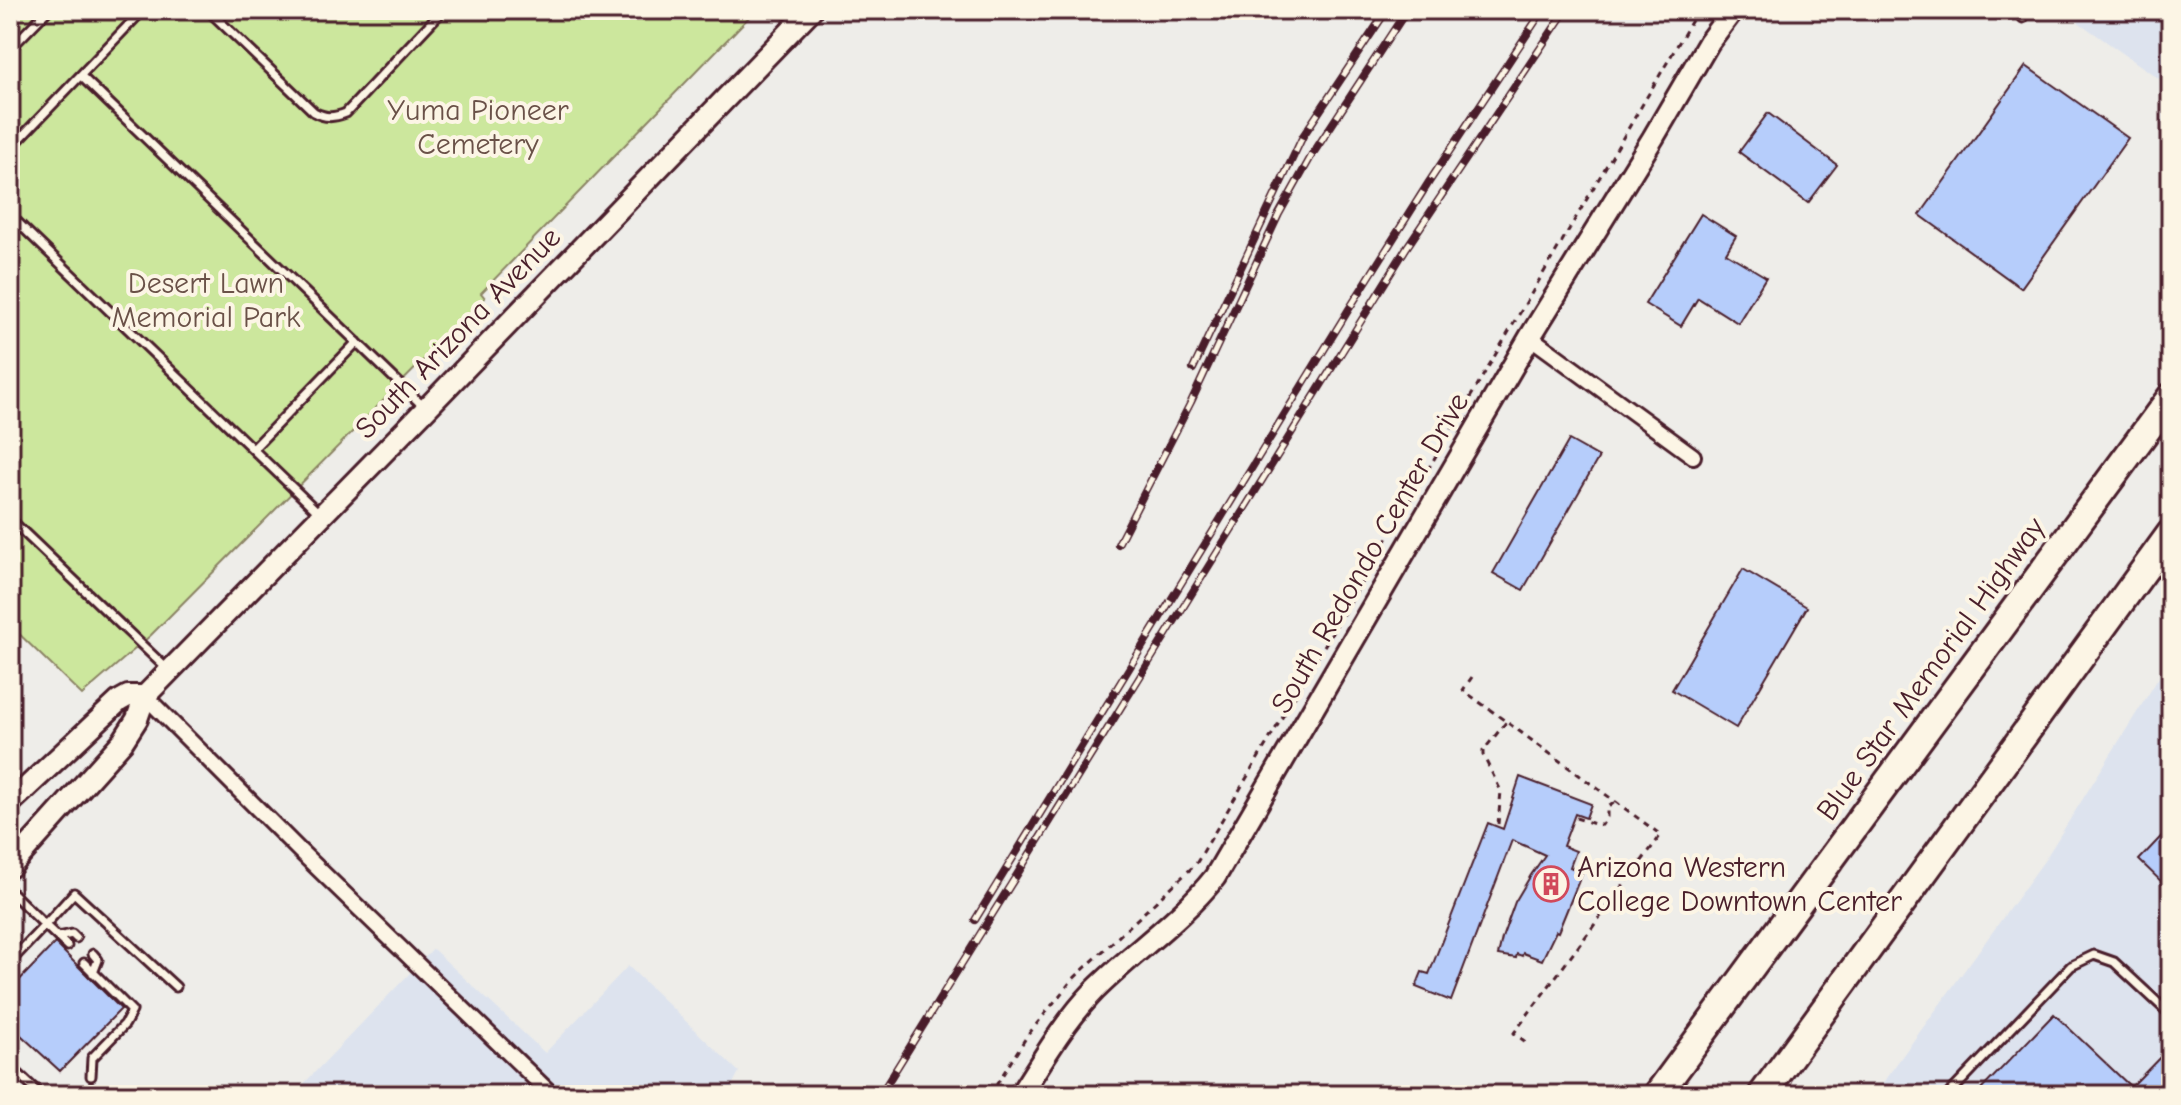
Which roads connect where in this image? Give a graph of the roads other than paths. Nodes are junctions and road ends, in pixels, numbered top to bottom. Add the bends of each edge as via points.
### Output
1 (48, 10) edge
2 (143, 10) edge
3 (208, 10) edge
4 (443, 10) edge
5 (811, 10) edge
6 (1733, 10) edge
7 (10, 49) edge
8 (81, 76) junction
9 (10, 149) edge
10 (10, 215) edge
11 (1530, 337) junction
12 (357, 342) junction
13 (2171, 397) edge
14 (426, 409) junction
15 (253, 449) junction
16 (1693, 456) dead end
17 (321, 515) junction
18 (10, 519) edge
19 (2171, 533) edge
20 (169, 671) junction
21 (145, 696) junction
22 (10, 803) edge
23 (10, 867) edge
24 (10, 891) edge
25 (45, 925) junction
26 (58, 937) junction
27 (10, 962) edge
28 (93, 973) junction
29 (176, 987) dead end
30 (2171, 1015) edge
31 (10, 1066) edge
32 (91, 1076) dead end
33 (1659, 1092) edge
34 (41, 1095) edge
35 (552, 1095) edge
36 (1020, 1095) edge
37 (1762, 1095) edge
38 (1948, 1095) edge

1 - 7 lane
2 - 8 lane
3 - 4 lane via 324,118 346,113
5 - 14 street, South Arizona Avenue
6 - 11 street, South Redondo Center Drive
8 - 9 lane
8 - 12 lane
10 - 15 lane
11 - 16 street
11 - 36 street, South Redondo Center Drive via 1215,877 1072,1015
12 - 14 lane
12 - 15 lane
13 - 33 highway, Blue Star Memorial Highway
14 - 17 street, South Arizona Avenue
15 - 17 lane
17 - 20 street, South Arizona Avenue
18 - 20 lane
19 - 37 highway
20 - 21 street, South Arizona Avenue
21 - 22 street, South Arizona Avenue via 128,696 112,706
21 - 23 street, South Arizona Avenue via 123,741
21 - 35 street
24 - 25 lane
25 - 26 lane
25 - 27 lane
25 - 29 lane via 74,893
26 - 26 lane via 72,942 72,934
28 - 28 lane via 88,959 98,960
28 - 32 lane via 132,1011 92,1058
30 - 38 lane via 2114,962 2094,955 2071,966
31 - 34 lane

